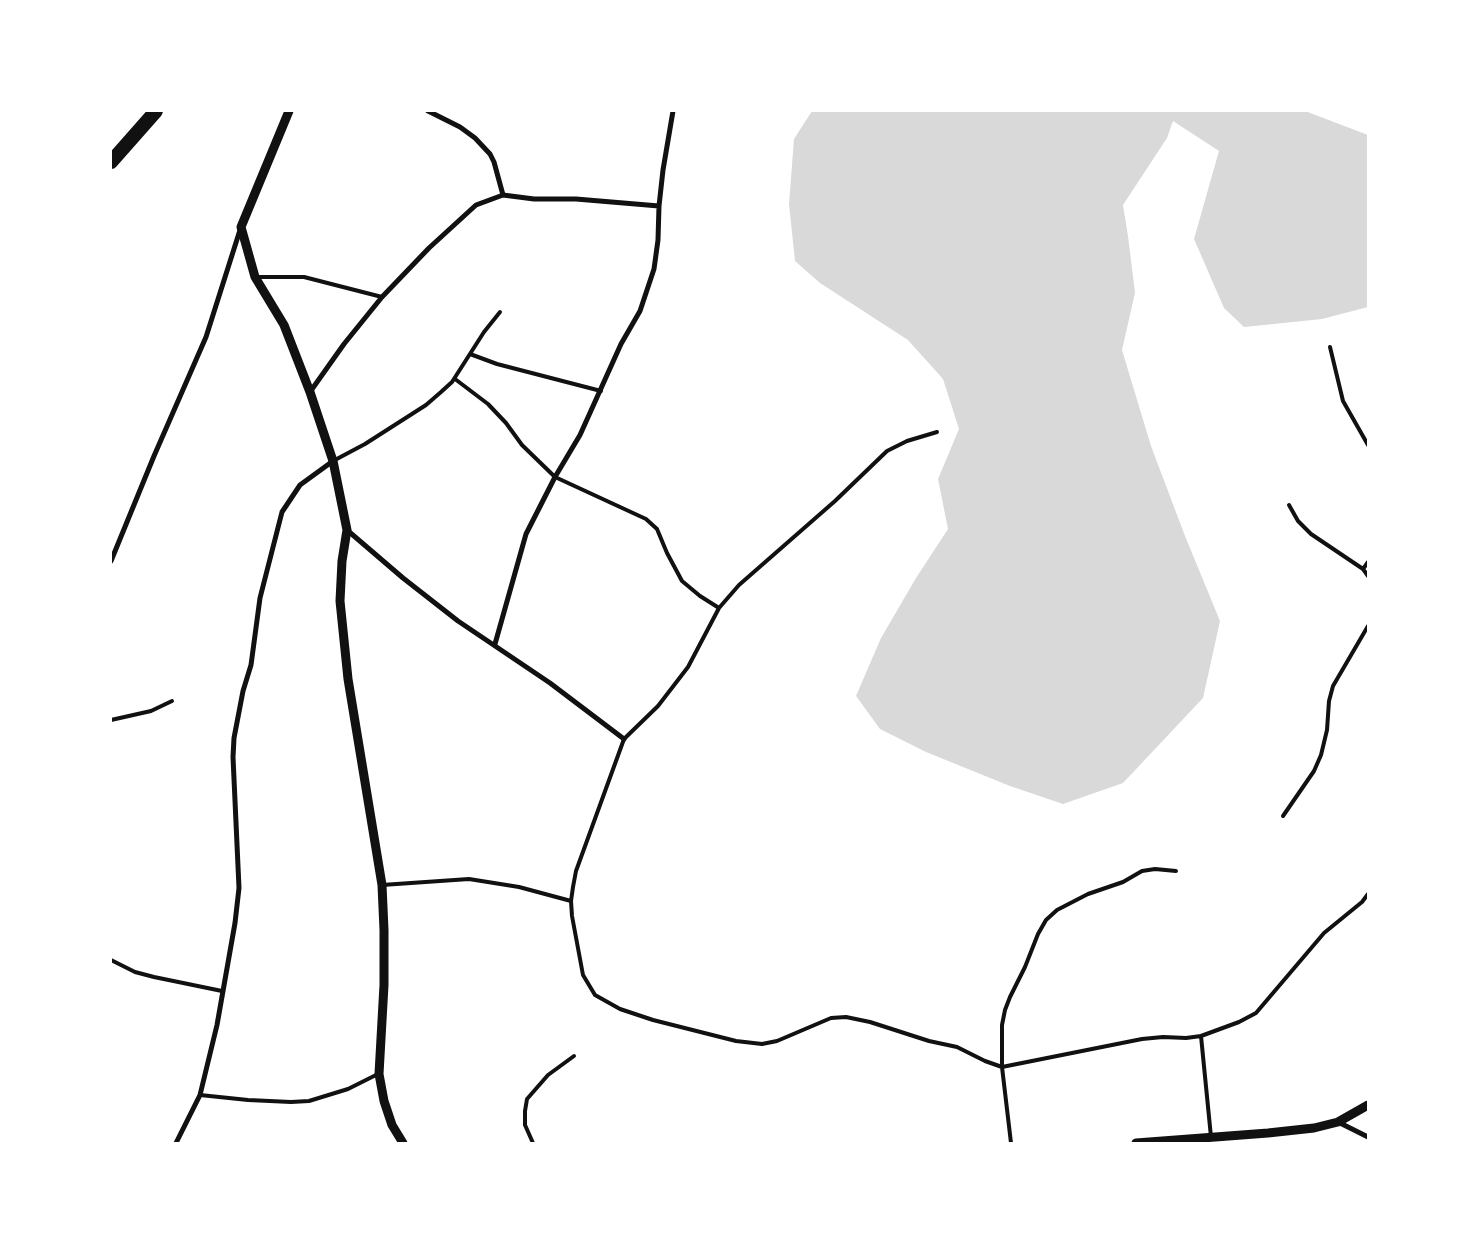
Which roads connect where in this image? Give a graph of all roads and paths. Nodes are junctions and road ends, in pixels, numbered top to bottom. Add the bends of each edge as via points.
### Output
1 (156, 111) edge
2 (289, 111) edge
3 (428, 111) edge
4 (673, 111) edge
5 (111, 162) edge
6 (503, 195) junction
7 (659, 206) junction
8 (241, 227) junction
9 (255, 277) junction
10 (382, 297) junction
11 (500, 312) dead end
12 (1330, 347) dead end
13 (470, 354) junction
14 (455, 379) junction
15 (601, 391) junction
16 (310, 392) junction
17 (938, 432) dead end
18 (1368, 445) edge
19 (332, 461) junction
20 (555, 477) junction
21 (1288, 504) dead end
22 (347, 530) junction
23 (111, 561) edge
24 (1368, 562) edge
25 (1363, 569) junction
26 (1368, 576) edge
27 (719, 608) junction
28 (1368, 626) edge
29 (495, 644) junction
30 (172, 701) dead end
31 (111, 720) edge
32 (624, 739) junction
33 (1284, 816) dead end
34 (1176, 871) dead end
35 (382, 885) junction
36 (1368, 894) edge
37 (571, 901) junction
38 (111, 960) edge
39 (222, 991) junction
40 (1201, 1036) junction
41 (574, 1056) dead end
42 (1002, 1067) junction
43 (379, 1074) junction
44 (200, 1095) junction
45 (1368, 1105) edge
46 (1338, 1122) junction
47 (1368, 1137) edge
48 (1212, 1140) edge
49 (176, 1143) edge
50 (403, 1143) edge
51 (533, 1143) edge
52 (1011, 1143) edge
53 (1136, 1143) edge

1 - 5 highway
2 - 8 street
3 - 6 street via 460,127 490,154
4 - 7 street
6 - 7 street
6 - 10 street via 476,206 429,248
7 - 15 street via 654,269 640,311 621,344
8 - 9 street
8 - 23 street via 206,338
9 - 10 lane via 304,277
9 - 16 street via 284,324
10 - 16 street
11 - 13 lane
12 - 18 lane via 1343,401
13 - 14 lane
13 - 15 lane
14 - 19 lane via 406,418
14 - 20 lane via 488,404 522,445
15 - 20 street
16 - 19 street
17 - 27 lane via 886,451 834,502 739,585
19 - 22 street
19 - 39 street via 300,485 282,512 260,598 234,738 239,888
20 - 27 lane via 646,519 658,530 682,581
20 - 29 street via 526,534
21 - 25 lane via 1311,534
22 - 29 street via 434,602
22 - 35 street via 340,601 348,680
24 - 25 lane
25 - 26 lane
27 - 32 lane via 688,667 658,706
28 - 33 lane via 1333,686 1325,739 1314,771
29 - 32 street
30 - 31 lane via 151,711
32 - 37 lane via 576,871
34 - 42 lane via 1142,871 1123,882 1088,894 1057,910 1046,920 1004,1010
35 - 37 lane via 470,880 519,887
35 - 43 street via 384,985
36 - 40 lane via 1324,933 1256,1013
37 - 42 lane via 583,976 595,995 620,1009 736,1041 762,1044 831,1018 846,1017 957,1047
38 - 39 lane via 135,972
39 - 44 street
40 - 42 lane via 1142,1039
40 - 48 lane
41 - 51 lane via 548,1075 527,1099 525,1125
42 - 52 lane
43 - 44 lane via 348,1089 308,1101
43 - 50 street via 392,1124
44 - 49 street
45 - 46 street
46 - 47 street
46 - 48 street via 1314,1128
48 - 53 street

